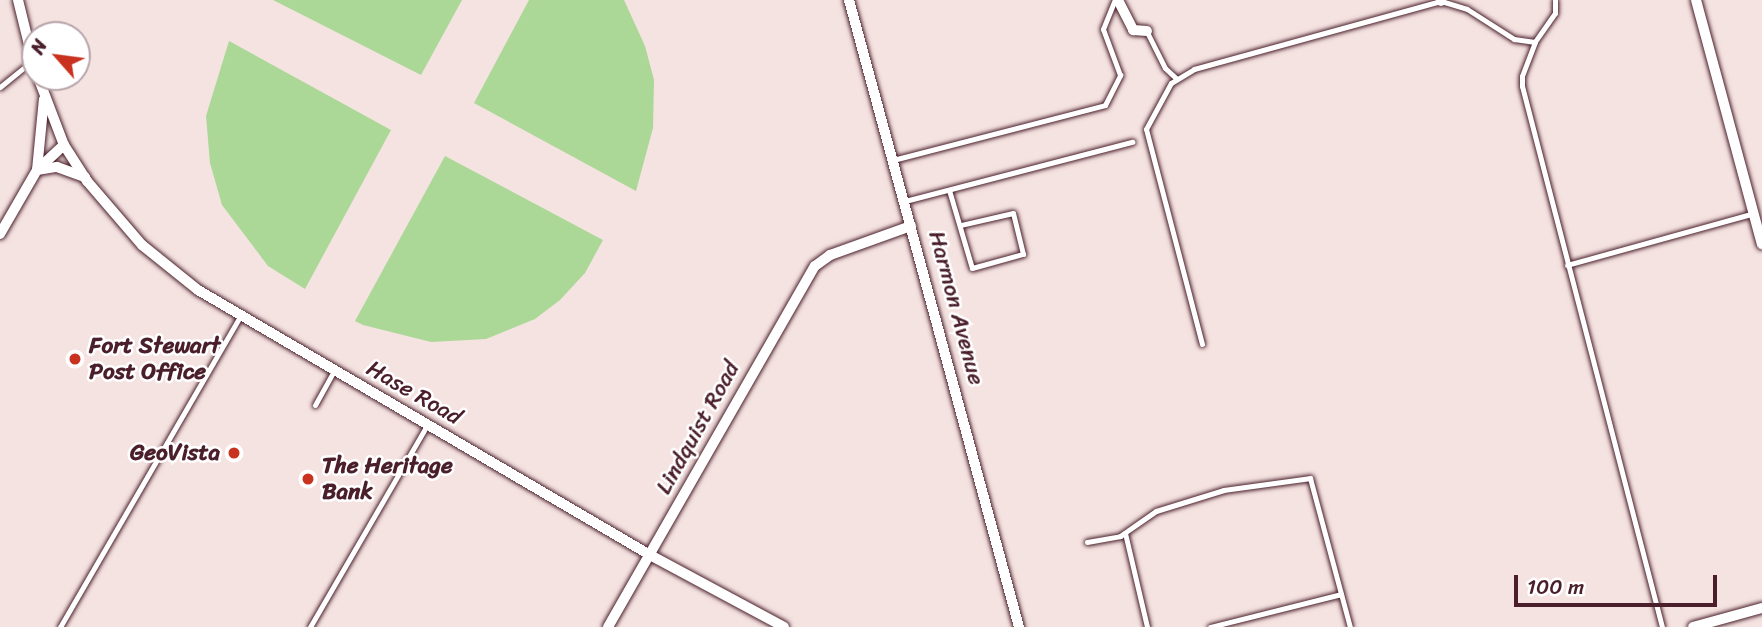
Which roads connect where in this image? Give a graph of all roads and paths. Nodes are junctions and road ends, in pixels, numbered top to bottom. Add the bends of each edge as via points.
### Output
1 (18, 0) edge
2 (849, 0) edge
3 (1117, 0) edge
4 (1441, 0) edge
5 (1555, 0) edge
6 (1696, 0) edge
7 (23, 21) edge
8 (1146, 31) joint
9 (1535, 42) junction
10 (21, 73) edge
11 (1177, 79) junction
12 (0, 87) edge
13 (43, 91) edge
14 (44, 94) junction
15 (1132, 142) dead end
16 (64, 145) junction
17 (893, 160) junction
18 (37, 170) junction
19 (85, 177) junction
20 (949, 190) junction
21 (905, 201) junction
22 (1754, 213) junction
23 (961, 225) junction
24 (911, 226) junction
25 (0, 234) edge
26 (1762, 244) edge
27 (1567, 265) junction
28 (241, 314) junction
29 (1202, 344) dead end
30 (335, 370) junction
31 (315, 405) dead end
32 (427, 425) junction
33 (1125, 533) junction
34 (1087, 542) dead end
35 (650, 555) junction
36 (1341, 594) junction
37 (1762, 608) edge
38 (60, 627) edge
39 (310, 627) edge
40 (608, 627) edge
41 (784, 627) edge
42 (1018, 627) edge
43 (1147, 627) edge
44 (1210, 627) edge
45 (1350, 627) edge
46 (1662, 627) edge
47 (1693, 627) edge

1 - 7 street
2 - 17 street, Harmon Avenue
3 - 8 street via 1133,30
3 - 17 lane via 1103,29 1120,75 1105,105
4 - 9 lane via 1467,9 1514,39
4 - 11 lane via 1194,69
5 - 9 lane via 1555,13
6 - 22 street
8 - 11 lane via 1165,68
9 - 27 lane via 1522,86
10 - 12 lane
11 - 29 lane via 1156,104 1146,128
13 - 14 street, Hase Road
14 - 16 street, Hase Road
14 - 18 street
15 - 20 lane
16 - 18 street
16 - 19 street, Hase Road
17 - 21 street, Harmon Avenue
18 - 19 street via 57,167
18 - 25 street
19 - 28 street, Hase Road via 114,216 151,253 198,290
20 - 21 lane
20 - 23 lane
21 - 24 street, Harmon Avenue
22 - 26 street
22 - 27 lane
23 - 23 lane via 972,268 1023,254 1013,213
24 - 35 street, Lindquist Road via 830,255 815,265
24 - 42 street, Harmon Avenue
27 - 46 lane
28 - 30 street, Hase Road
28 - 38 lane
30 - 31 lane
30 - 32 street, Hase Road
32 - 35 street, Hase Road
32 - 39 lane
33 - 34 lane
33 - 36 lane via 1156,510 1224,490 1310,478
33 - 43 lane
35 - 40 street, Lindquist Road
35 - 41 street, Hase Road
36 - 44 lane
36 - 45 lane
37 - 47 street

